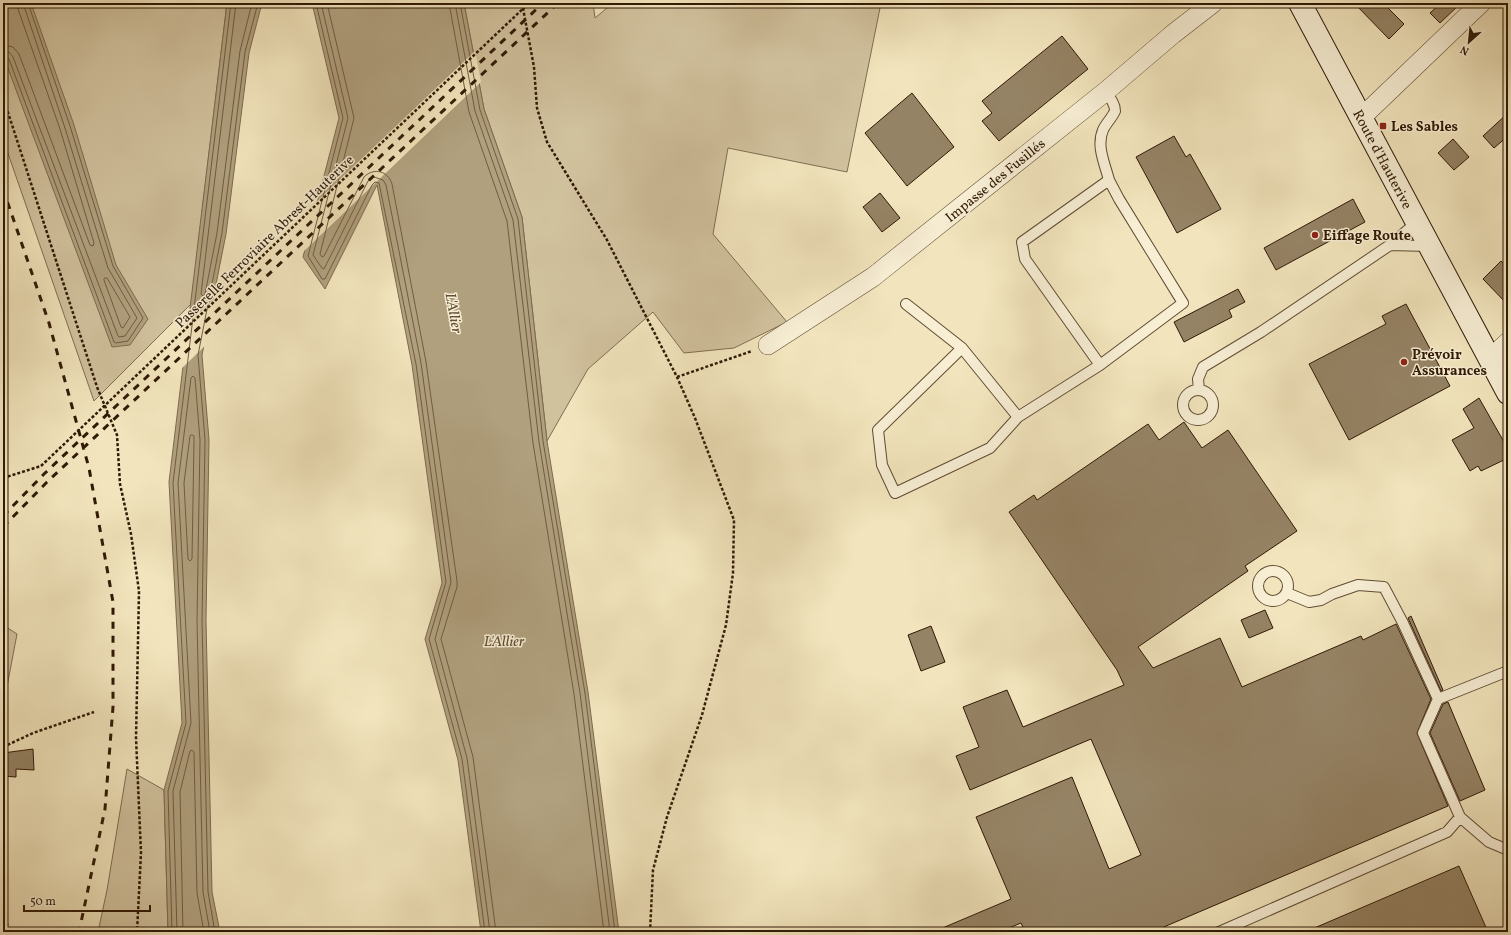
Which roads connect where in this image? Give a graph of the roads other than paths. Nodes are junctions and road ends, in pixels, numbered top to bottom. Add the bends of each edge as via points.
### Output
1 (1213, 3) edge
2 (1300, 3) edge
3 (1481, 3) edge
4 (1105, 92) junction
5 (1360, 118) junction
6 (1109, 180) junction
7 (1417, 222) junction
8 (1390, 245) junction
9 (1430, 246) junction
10 (906, 304) dead end
11 (1508, 342) edge
12 (768, 345) road end
13 (962, 348) junction
14 (1489, 360) junction
15 (1100, 365) junction
16 (1505, 387) edge
17 (1199, 390) dead end
18 (1018, 417) junction
19 (1287, 593) dead end
20 (1508, 671) edge
21 (1438, 699) junction
22 (1460, 817) junction
23 (1508, 850) edge
24 (1219, 932) edge

1 - 4 street, Impasse des Fusillés
2 - 5 main road, Route d'Hauterive
3 - 5 street
4 - 6 lane via 1115,107 1103,130 1100,146
4 - 12 street, Impasse des Fusillés via 873,277
5 - 7 main road, Route d'Hauterive
6 - 15 lane via 1183,303
6 - 15 lane via 1022,242 1025,259
7 - 8 lane
7 - 9 main road, Route d'Hauterive
8 - 9 lane
8 - 17 lane via 1261,332 1203,367 1198,379
9 - 14 main road, Route d'Hauterive
10 - 13 lane
11 - 14 street
13 - 18 lane
13 - 18 lane via 878,430 882,465 896,493 990,448
14 - 16 main road, Route d'Hauterive
15 - 18 lane
19 - 21 lane via 1309,602 1321,600 1358,585 1384,587
20 - 21 lane
21 - 22 lane via 1423,733
22 - 23 lane via 1489,842
22 - 24 lane via 1447,832

